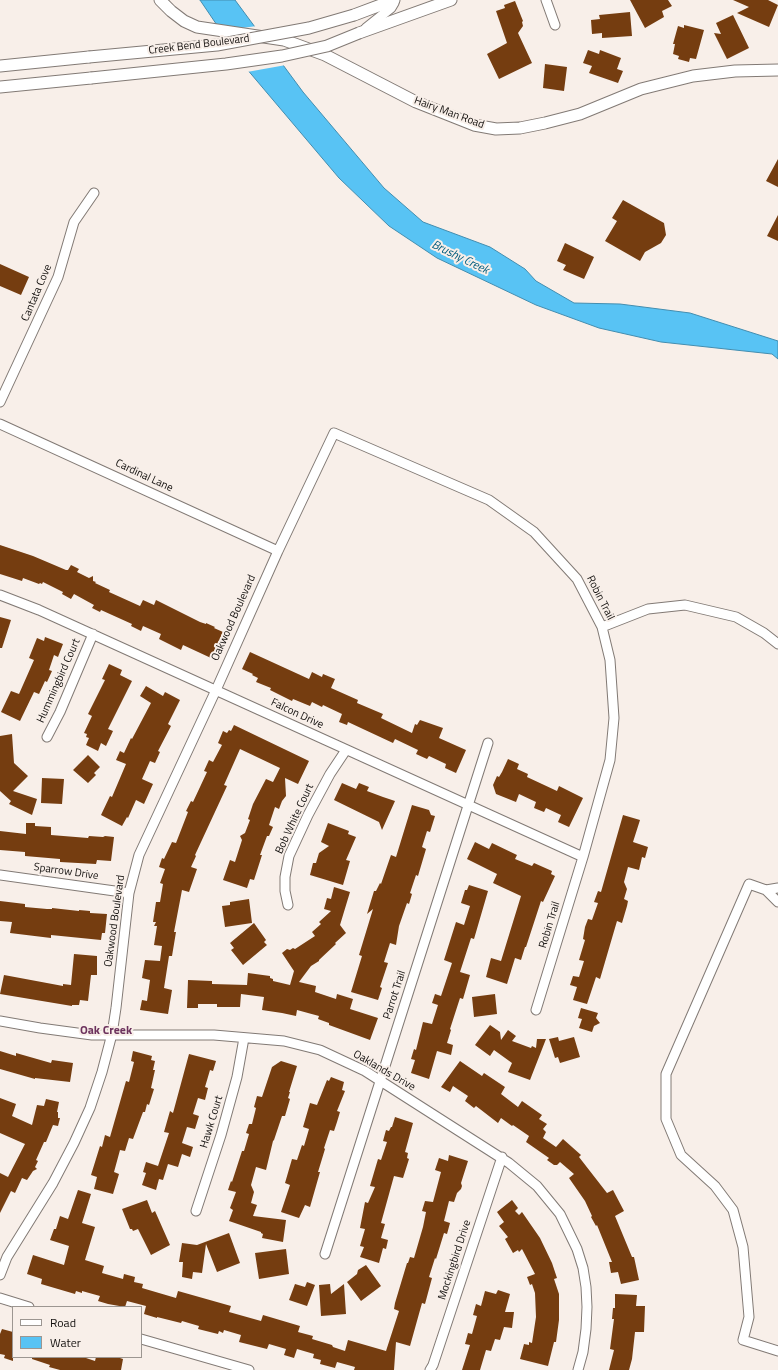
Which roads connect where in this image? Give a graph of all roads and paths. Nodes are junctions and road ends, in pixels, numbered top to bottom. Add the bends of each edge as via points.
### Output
1 (160, 0) edge
2 (394, 0) edge
3 (451, 0) edge
4 (546, 0) edge
5 (408, 16) junction
6 (555, 25) dead end
7 (359, 34) junction
8 (0, 66) edge
9 (778, 70) edge
10 (0, 87) edge
11 (94, 193) dead end
12 (0, 402) edge
13 (0, 424) edge
14 (278, 551) junction
15 (0, 595) edge
16 (602, 627) junction
17 (93, 634) junction
18 (778, 644) edge
19 (216, 690) junction
20 (47, 736) dead end
21 (488, 742) dead end
22 (346, 750) junction
23 (468, 805) junction
24 (583, 857) junction
25 (0, 875) edge
26 (778, 888) edge
27 (766, 890) junction
28 (129, 892) junction
29 (778, 902) edge
30 (288, 905) dead end
31 (536, 1010) dead end
32 (0, 1021) edge
33 (112, 1034) junction
34 (244, 1038) junction
35 (380, 1080) junction
36 (502, 1157) junction
37 (196, 1211) dead end
38 (325, 1254) dead end
39 (0, 1275) edge
40 (0, 1298) edge
41 (26, 1306) edge
42 (142, 1340) edge
43 (778, 1351) edge
44 (249, 1370) edge
45 (430, 1370) edge
46 (578, 1370) edge

1 - 9 street, Hairy Man Road, bridge via 170,11 197,27 284,40 325,55 416,102 474,125 496,129 520,128 580,114 641,89 687,77 711,73
2 - 5 street via 397,8
2 - 7 street, Creek Bend Boulevard via 391,8
2 - 8 street, Creek Bend Boulevard, bridge via 309,28 217,45
3 - 5 street, Creek Bend Boulevard
4 - 6 street
5 - 7 street, Creek Bend Boulevard
7 - 10 street, Creek Bend Boulevard, bridge via 327,46 282,56
11 - 12 street, Cantata Cove via 74,222 58,277
13 - 14 street, Cardinal Lane
14 - 16 street, Robin Trail via 334,433 489,500 534,532 577,578
14 - 19 street, Oakwood Boulevard
15 - 17 street, Falcon Drive
16 - 18 street via 648,609 685,605 736,617
16 - 24 street, Robin Trail via 610,660 614,718 610,760
17 - 19 street, Falcon Drive
17 - 20 street, Hummingbird Court
19 - 22 street, Falcon Drive
19 - 28 street, Oakwood Boulevard via 139,856
21 - 23 street, Parrot Trail
22 - 23 street, Falcon Drive
22 - 30 street, Bob White Court via 330,774 289,856 285,877
23 - 24 street, Falcon Drive
23 - 35 street, Parrot Trail
24 - 31 street, Robin Trail
25 - 28 street, Sparrow Drive
26 - 27 street
27 - 29 street
27 - 43 street via 749,884 739,906 666,1074 666,1119 681,1155 715,1186 733,1210 743,1247 749,1317 743,1340
28 - 33 street, Oakwood Boulevard
32 - 33 street, Oaklands Drive via 40,1028
33 - 34 street, Oaklands Drive via 214,1035
33 - 39 street, Oakwood Boulevard via 95,1094 74,1143 53,1183 7,1257
34 - 35 street, Oaklands Drive via 284,1041 314,1048
34 - 37 street, Hawk Court via 237,1077 221,1135
35 - 36 street, Oaklands Drive
35 - 38 street, Parrot Trail
36 - 45 street, Mockingbird Drive
36 - 46 street, Oaklands Drive via 549,1200 560,1214 577,1249 583,1268 587,1306 583,1352
40 - 41 street
42 - 44 street

